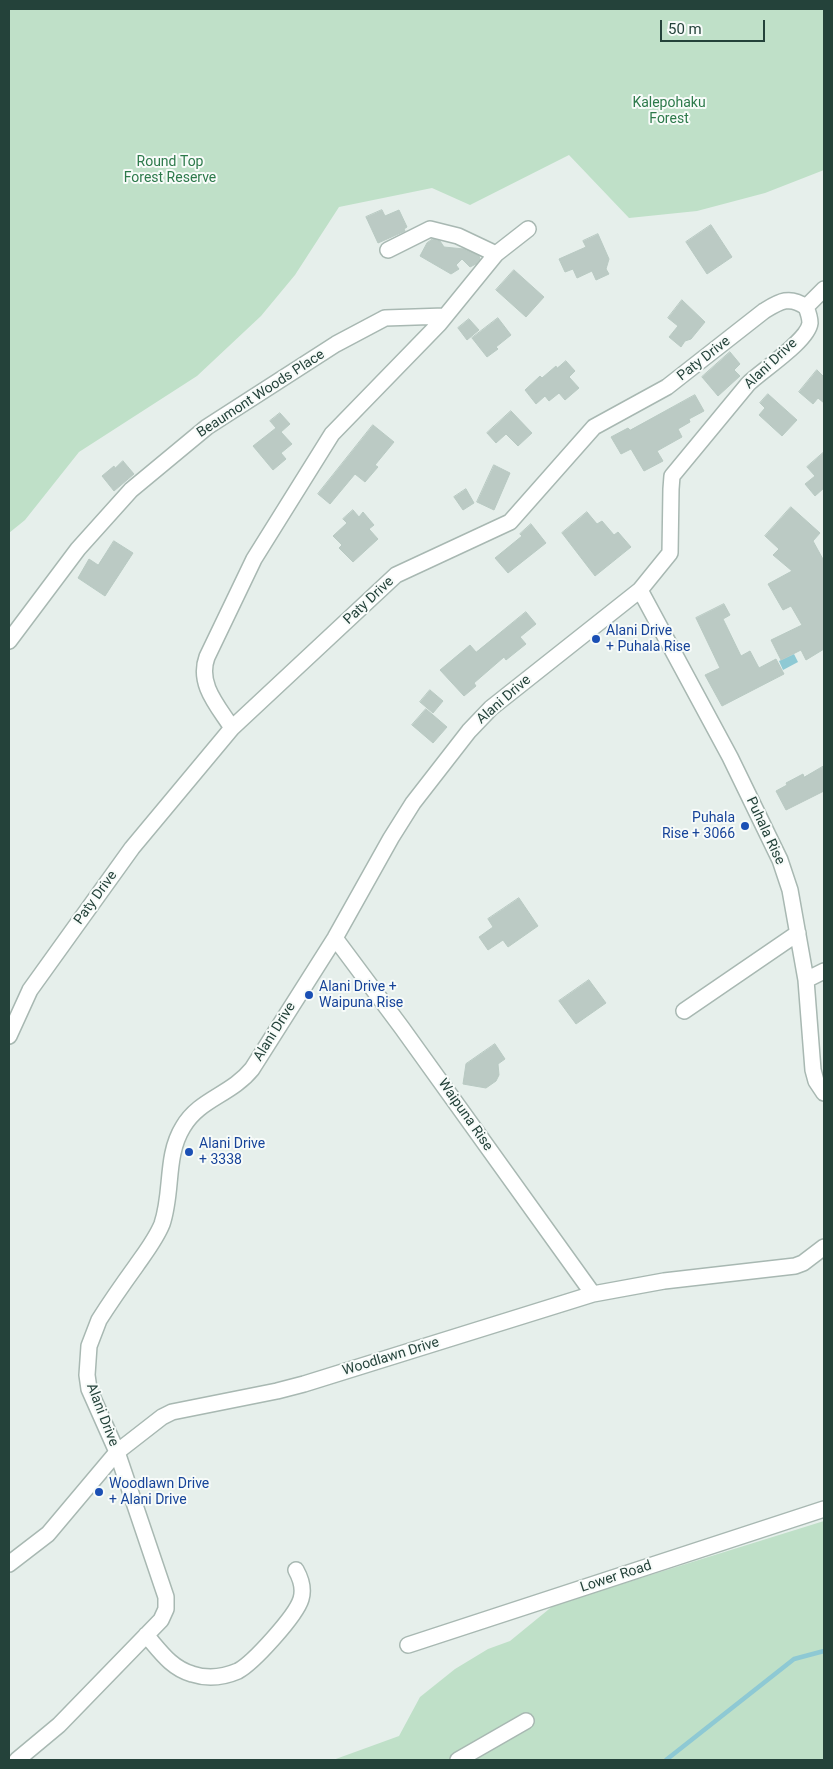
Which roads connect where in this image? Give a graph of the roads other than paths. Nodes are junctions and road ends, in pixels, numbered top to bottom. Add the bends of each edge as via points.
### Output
1 (528, 229) dead end
2 (388, 250) dead end
3 (496, 254) junction
4 (824, 289) edge
5 (806, 307) junction
6 (445, 316) junction
7 (640, 590) junction
8 (9, 641) edge
9 (232, 728) junction
10 (798, 934) junction
11 (335, 938) junction
12 (824, 971) edge
13 (806, 980) junction
14 (684, 1010) dead end
15 (9, 1036) edge
16 (824, 1093) edge
17 (824, 1246) edge
18 (593, 1294) junction
19 (117, 1452) junction
20 (824, 1509) edge
21 (9, 1564) edge
22 (296, 1570) dead end
23 (146, 1635) junction
24 (408, 1645) dead end
25 (526, 1721) dead end
26 (17, 1760) edge
27 (458, 1760) edge

1 - 3 street
2 - 3 street via 430,229 458,236
3 - 6 street
4 - 5 street
5 - 7 street, Alani Drive via 810,323 808,329 776,362 757,374 672,476 670,553
5 - 9 street, Paty Drive via 787,300 775,305 667,388 594,427 510,522 396,575
6 - 8 street, Beaumont Woods Place via 385,318 336,344 207,427 131,490 78,549
6 - 9 street via 332,434 254,560 204,668 208,689
7 - 10 street, Puhala Rise via 730,757 780,860 790,890
7 - 11 street, Alani Drive via 491,708 469,731 413,803
9 - 15 street, Paty Drive via 132,848 30,990
10 - 13 street, Puhala Rise
10 - 14 street
11 - 18 street, Waipuna Rise
11 - 19 street, Alani Drive via 252,1069 238,1084 197,1110 183,1126 174,1146 165,1213 159,1230 93,1332 87,1360 89,1389
12 - 13 street
13 - 16 street, Puhala Rise via 813,1070
17 - 18 street, Woodlawn Drive via 804,1263 795,1266 664,1281
18 - 19 street, Woodlawn Drive via 304,1384 172,1412
19 - 21 street, Woodlawn Drive via 48,1534
19 - 23 street, Alani Drive via 166,1597 163,1617
20 - 24 street, Lower Road
22 - 23 street via 302,1586 297,1609 253,1660 229,1674 211,1677 184,1671 168,1661
23 - 26 street, Alani Drive via 58,1725
25 - 27 street

